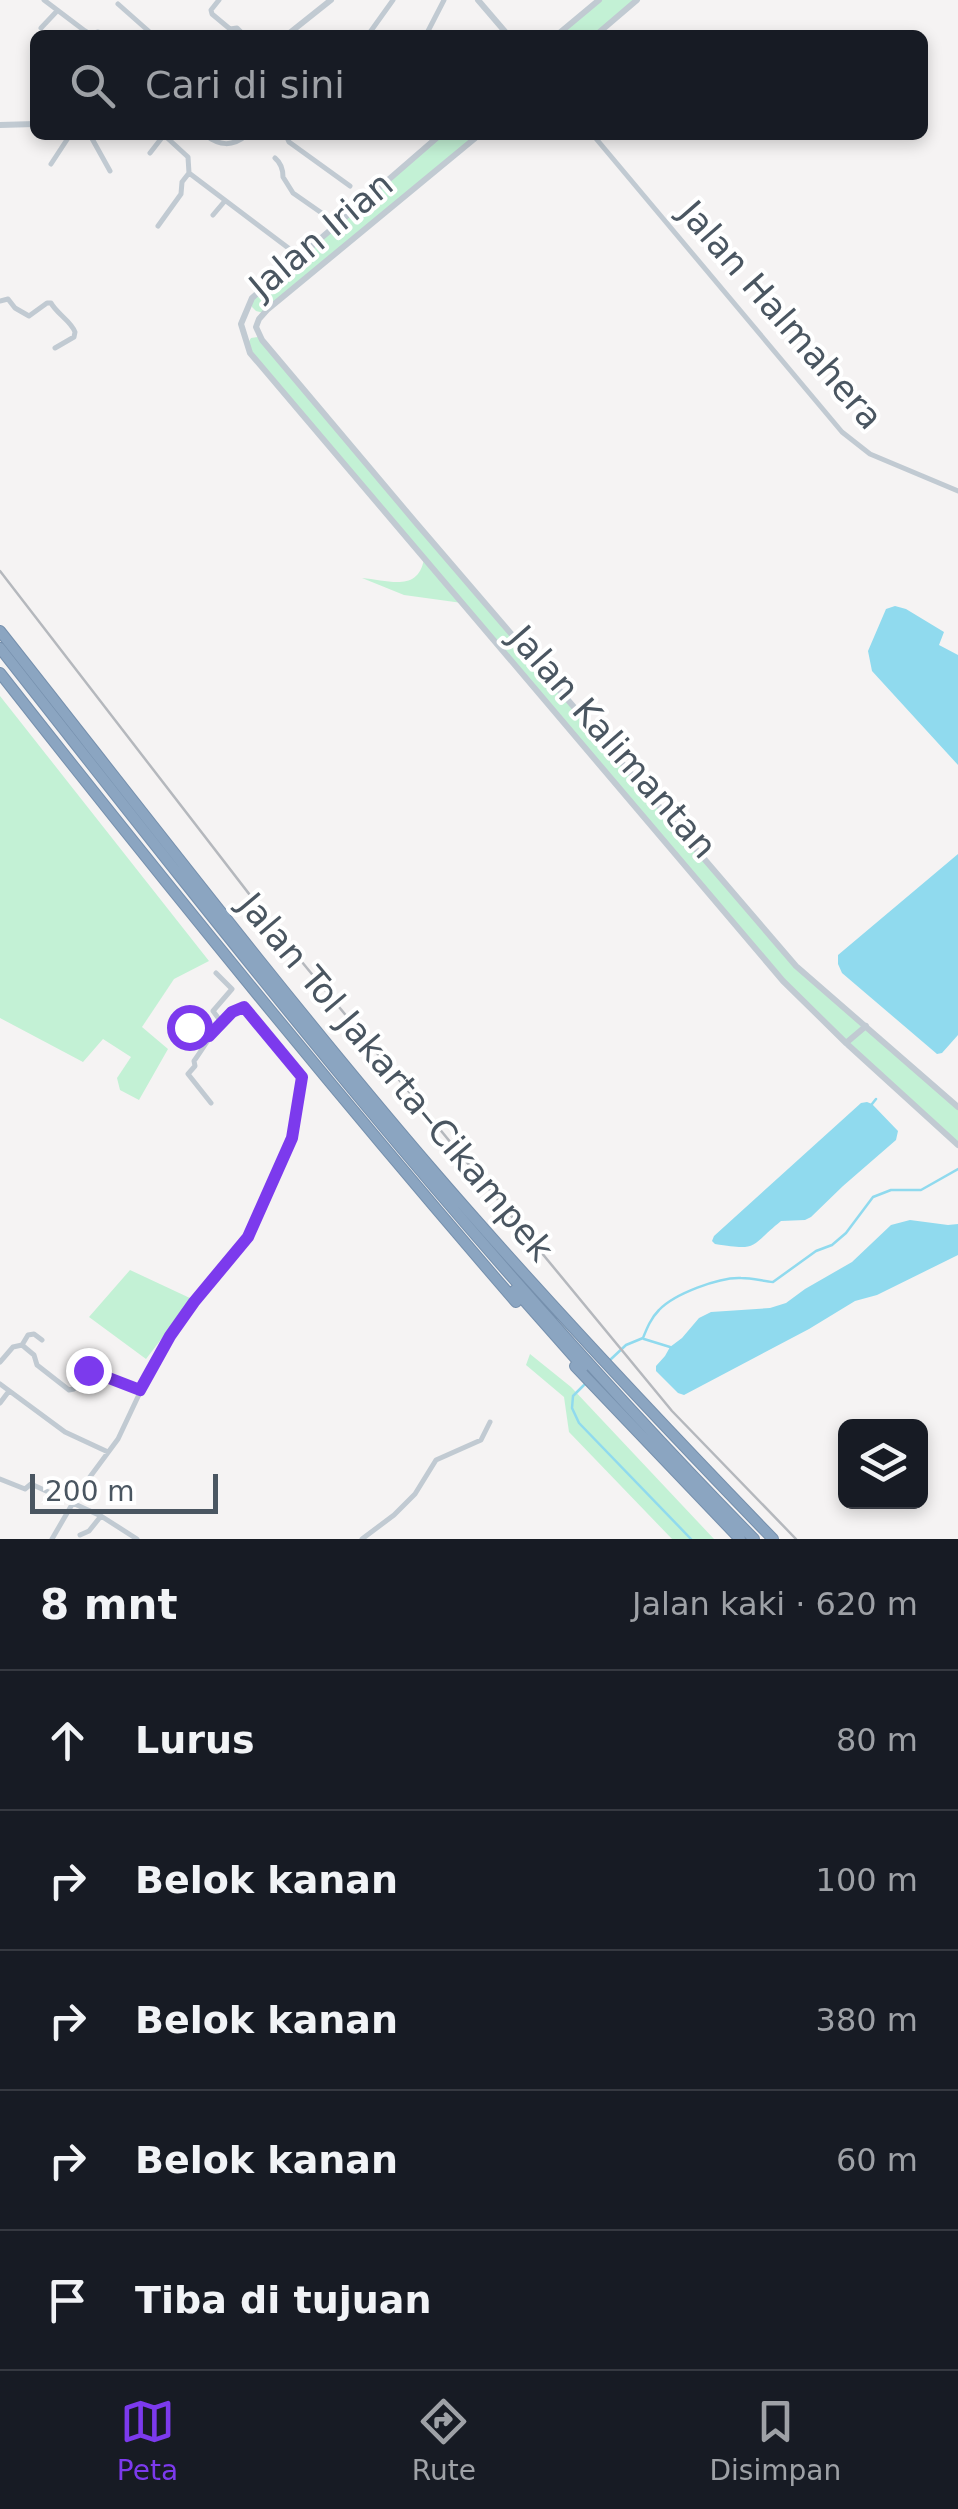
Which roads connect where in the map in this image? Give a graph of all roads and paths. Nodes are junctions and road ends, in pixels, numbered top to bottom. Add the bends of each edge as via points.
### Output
1 (44, 0) edge
2 (219, 0) edge
3 (330, 0) edge
4 (393, 0) edge
5 (444, 0) edge
6 (478, 0) edge
7 (599, 0) edge
8 (637, 0) edge
9 (118, 4) dead end
10 (56, 11) junction
11 (41, 28) dead end
12 (84, 30) edge
13 (147, 30) edge
14 (239, 30) edge
15 (293, 30) edge
16 (372, 30) edge
17 (429, 30) edge
18 (504, 30) edge
19 (562, 30) edge
20 (602, 30) edge
21 (30, 124) edge
22 (0, 126) edge
23 (67, 140) edge
24 (93, 140) edge
25 (160, 140) edge
26 (169, 140) edge
27 (212, 140) edge
28 (240, 140) edge
29 (288, 140) edge
30 (434, 140) edge
31 (473, 140) edge
32 (597, 140) edge
33 (150, 152) dead end
34 (274, 158) dead end
35 (51, 164) dead end
36 (110, 170) dead end
37 (189, 174) junction
38 (350, 186) dead end
39 (224, 202) junction
40 (213, 215) dead end
41 (336, 223) junction
42 (158, 226) dead end
43 (299, 256) junction
44 (251, 298) junction
45 (0, 301) edge
46 (267, 311) junction
47 (262, 340) junction
48 (55, 348) dead end
49 (250, 353) junction
50 (958, 491) edge
51 (0, 631) edge
52 (0, 648) edge
53 (0, 659) edge
54 (0, 672) edge
55 (572, 702) junction
56 (556, 714) junction
57 (216, 973) dead end
58 (222, 1022) junction
59 (866, 1026) junction
60 (189, 1027) dead end
61 (197, 1034) junction
62 (209, 1036) junction
63 (846, 1043) junction
64 (185, 1047) dead end
65 (211, 1104) dead end
66 (958, 1107) edge
67 (958, 1145) edge
68 (42, 1340) dead end
69 (22, 1345) junction
70 (0, 1362) edge
71 (0, 1384) edge
72 (140, 1390) junction
73 (9, 1392) junction
74 (0, 1403) edge
75 (490, 1422) dead end
76 (108, 1452) junction
77 (0, 1479) edge
78 (73, 1502) junction
79 (100, 1516) junction
80 (80, 1535) dead end
81 (52, 1539) edge
82 (137, 1539) edge
83 (362, 1539) edge
84 (742, 1539) edge
85 (754, 1539) edge
86 (773, 1539) edge

1 - 10 street
2 - 14 street via 212,14
3 - 15 street
4 - 16 street
5 - 17 street
6 - 18 street
7 - 19 street
8 - 20 street
9 - 13 street
10 - 11 street
10 - 12 street
21 - 22 street
23 - 35 street
24 - 36 street
25 - 33 street
26 - 37 street via 188,158
27 - 28 street
29 - 38 street
30 - 41 street, Jalan Irian
31 - 46 street, Jalan Irian
32 - 50 street, Jalan Halmahera via 842,432 870,454
34 - 41 street via 290,190
37 - 39 street
37 - 42 street
39 - 40 street
39 - 43 street
41 - 43 street, Jalan Irian
43 - 44 street, Jalan Irian
44 - 46 street via 253,309
44 - 49 street, Jalan Irian via 241,324
45 - 48 street via 8,299 27,316 50,303 75,332
46 - 47 street, Jalan Irian via 256,327
47 - 49 street via 250,340
47 - 55 street, Jalan Kalimantan
49 - 56 street, Jalan Kalimantan
51 - 86 highway, Jalan Tol Jakarta–Cikampek via 432,1169
52 - 85 highway via 426,1178 622,1402
53 - 84 highway via 338,1082 558,1341
54 - 84 highway, Jalan Tol Jakarta–Cikampek via 333,1088 517,1303
55 - 56 street
55 - 59 street, Jalan Kalimantan via 796,966
56 - 63 street, Jalan Kalimantan via 784,981
57 - 58 street via 232,989 213,1010
58 - 62 street
58 - 72 street via 244,1007 300,1072 294,1132 248,1237 170,1336
59 - 63 street
59 - 66 street, Jalan Kalimantan
60 - 61 street
61 - 62 street
61 - 64 street
62 - 65 street via 188,1075
63 - 67 street, Jalan Kalimantan
68 - 69 street via 28,1335
69 - 70 street
69 - 72 street via 68,1390 88,1370
71 - 73 street
72 - 76 street
73 - 74 street
73 - 76 street via 65,1432
75 - 83 street via 481,1440 436,1460 416,1494
76 - 78 street
77 - 78 street
78 - 79 street
78 - 81 street
79 - 80 street
79 - 82 street

